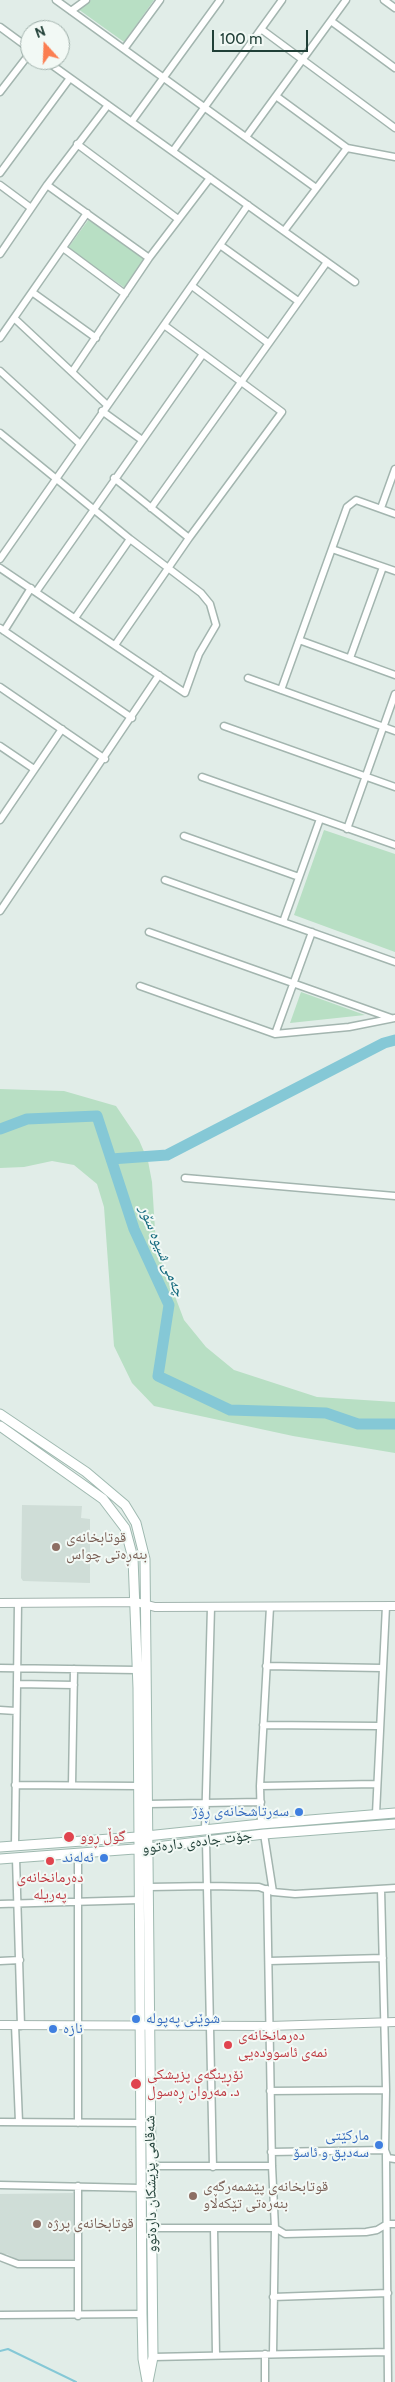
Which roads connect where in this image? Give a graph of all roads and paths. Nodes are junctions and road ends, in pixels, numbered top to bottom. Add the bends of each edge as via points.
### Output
1 (56, 0) edge
2 (86, 0) edge
3 (160, 0) edge
4 (220, 0) edge
5 (282, 0) edge
6 (346, 0) edge
7 (384, 0) edge
8 (395, 8) edge
9 (70, 11) junction
10 (331, 20) junction
11 (0, 27) edge
12 (261, 29) junction
13 (20, 42) edge
14 (124, 50) junction
15 (303, 60) junction
16 (20, 65) edge
17 (395, 68) edge
18 (59, 70) edge
19 (70, 78) junction
20 (164, 78) junction
21 (1, 88) edge
22 (276, 96) junction
23 (108, 105) junction
24 (204, 107) junction
25 (132, 122) junction
26 (395, 128) edge
27 (246, 137) junction
28 (77, 144) junction
29 (347, 148) junction
30 (173, 151) junction
31 (395, 157) edge
32 (0, 173) edge
33 (210, 178) junction
34 (0, 185) edge
35 (47, 185) junction
36 (316, 188) junction
37 (248, 205) junction
38 (31, 208) junction
39 (87, 213) junction
40 (178, 219) junction
41 (284, 231) junction
42 (220, 245) junction
43 (62, 248) junction
44 (0, 254) edge
45 (149, 258) junction
46 (327, 262) junction
47 (355, 282) dead end
48 (192, 286) junction
49 (32, 292) junction
50 (125, 294) junction
51 (298, 301) junction
52 (14, 318) junction
53 (164, 325) junction
54 (0, 338) edge
55 (96, 338) junction
56 (268, 343) junction
57 (203, 354) junction
58 (0, 371) edge
59 (72, 372) junction
60 (241, 382) junction
61 (106, 404) junction
62 (102, 411) junction
63 (0, 433) edge
64 (142, 440) junction
65 (79, 443) junction
66 (395, 469) edge
67 (55, 478) junction
68 (114, 478) junction
69 (151, 508) junction
70 (381, 508) junction
71 (93, 509) junction
72 (395, 514) edge
73 (189, 538) junction
74 (130, 539) junction
75 (332, 548) junction
76 (0, 559) edge
77 (383, 566) junction
78 (0, 568) edge
79 (168, 569) junction
80 (395, 571) edge
81 (34, 590) junction
82 (75, 618) junction
83 (2, 629) edge
84 (299, 640) junction
85 (116, 645) junction
86 (350, 658) junction
87 (159, 675) junction
88 (395, 675) edge
89 (248, 678) dead end
90 (0, 687) edge
91 (281, 690) junction
92 (395, 694) edge
93 (132, 718) junction
94 (224, 726) dead end
95 (383, 727) junction
96 (62, 729) junction
97 (395, 731) edge
98 (0, 746) edge
99 (105, 759) junction
100 (34, 769) junction
101 (202, 777) dead end
102 (366, 777) junction
103 (395, 787) edge
104 (320, 819) junction
105 (0, 820) edge
106 (347, 829) junction
107 (184, 836) dead end
108 (395, 845) edge
109 (300, 877) junction
110 (166, 880) dead end
111 (0, 911) edge
112 (283, 922) junction
113 (149, 932) dead end
114 (312, 932) junction
115 (395, 962) edge
116 (294, 983) junction
117 (140, 986) dead end
118 (394, 1018) edge
119 (275, 1034) junction
120 (185, 1178) dead end
121 (395, 1196) edge
122 (0, 1414) edge
123 (0, 1426) edge
124 (136, 1602) junction
125 (0, 1603) edge
126 (18, 1603) junction
127 (146, 1606) junction
128 (386, 1606) junction
129 (395, 1606) edge
130 (211, 1607) junction
131 (270, 1607) junction
132 (266, 1666) junction
133 (0, 1668) edge
134 (382, 1668) junction
135 (17, 1669) junction
136 (74, 1669) junction
137 (137, 1670) junction
138 (17, 1684) junction
139 (74, 1686) junction
140 (0, 1710) edge
141 (16, 1711) junction
142 (263, 1725) junction
143 (378, 1726) junction
144 (376, 1784) junction
145 (16, 1785) junction
146 (72, 1785) junction
147 (138, 1786) junction
148 (260, 1786) junction
149 (261, 1802) junction
150 (148, 1804) junction
151 (206, 1804) junction
152 (395, 1813) edge
153 (376, 1814) junction
154 (261, 1824) junction
155 (395, 1824) edge
156 (205, 1829) junction
157 (264, 1834) junction
158 (148, 1836) junction
159 (137, 1837) junction
160 (206, 1842) junction
161 (14, 1846) junction
162 (0, 1847) edge
163 (138, 1848) junction
164 (148, 1848) junction
165 (78, 1853) junction
166 (16, 1858) junction
167 (0, 1859) edge
168 (209, 1886) junction
169 (149, 1887) junction
170 (395, 1888) edge
171 (381, 1889) junction
172 (270, 1891) junction
173 (140, 1900) junction
174 (77, 1901) junction
175 (0, 1904) edge
176 (18, 1904) junction
177 (382, 1958) junction
178 (20, 1960) junction
179 (0, 1961) edge
180 (269, 1961) junction
181 (383, 2022) junction
182 (395, 2022) edge
183 (78, 2024) junction
184 (139, 2024) junction
185 (150, 2024) junction
186 (0, 2025) edge
187 (18, 2025) junction
188 (210, 2025) junction
189 (270, 2026) junction
190 (386, 2090) junction
191 (270, 2091) junction
192 (0, 2122) edge
193 (19, 2122) junction
194 (78, 2123) junction
195 (141, 2123) junction
196 (272, 2152) junction
197 (385, 2152) junction
198 (395, 2159) edge
199 (151, 2166) junction
200 (272, 2166) junction
201 (213, 2167) junction
202 (0, 2185) edge
203 (78, 2186) junction
204 (151, 2187) junction
205 (141, 2188) junction
206 (386, 2224) junction
207 (395, 2224) edge
208 (152, 2228) junction
209 (214, 2228) junction
210 (275, 2228) junction
211 (0, 2257) edge
212 (77, 2264) junction
213 (388, 2293) junction
214 (273, 2296) junction
215 (142, 2314) junction
216 (0, 2315) edge
217 (78, 2316) junction
218 (387, 2352) junction
219 (265, 2354) junction
220 (273, 2354) junction
221 (216, 2355) junction
222 (153, 2357) junction
223 (148, 2372) junction
224 (148, 2382) edge
225 (265, 2382) edge
226 (388, 2382) edge

1 - 9 street
2 - 9 street
3 - 14 street
4 - 20 street
5 - 12 street
6 - 10 street
7 - 8 street
9 - 14 street
10 - 15 street
10 - 17 street
11 - 13 street
12 - 15 street
12 - 24 street
14 - 20 street
15 - 22 street
15 - 26 street
16 - 21 street
18 - 19 street
19 - 23 street
19 - 32 street
20 - 24 street
20 - 25 street
22 - 27 street
22 - 29 street
23 - 25 street
23 - 28 street
24 - 27 street
24 - 30 street
25 - 30 street
27 - 36 street
28 - 35 street
28 - 40 street
29 - 31 street
29 - 36 street
30 - 33 street
33 - 37 street
33 - 40 street
34 - 38 street
35 - 38 street
35 - 39 street
36 - 41 street
37 - 41 street
37 - 42 street
38 - 44 street
39 - 43 street
39 - 45 street
40 - 45 street
41 - 46 street
42 - 48 street
42 - 51 street
43 - 49 street
43 - 50 street
45 - 50 street
46 - 47 street
46 - 51 street
48 - 53 street
48 - 56 street
49 - 52 street
49 - 55 street
50 - 55 street
51 - 56 street
52 - 54 street
52 - 59 street
53 - 57 street
53 - 61 street
55 - 59 street
56 - 60 street
57 - 60 street
57 - 64 street
58 - 65 street
59 - 61 street
60 - 69 street
60 - 73 street via 282,412
61 - 62 street
62 - 64 street
62 - 65 street
63 - 67 street
64 - 68 street
65 - 67 street
66 - 70 street
67 - 71 street
67 - 76 street
68 - 69 street
68 - 71 street
69 - 73 street
70 - 72 street
70 - 75 street via 356,500 351,502
71 - 74 street
71 - 81 street
73 - 79 street
74 - 79 street
74 - 82 street
75 - 77 street
75 - 84 street
77 - 80 street
77 - 86 street
78 - 81 street
79 - 85 street
79 - 87 street via 201,593 210,604 216,625 199,654 185,693
81 - 82 street
81 - 83 street
82 - 85 street
83 - 93 street
84 - 86 street
84 - 91 street
85 - 87 street
86 - 88 street
87 - 93 street
89 - 91 street
90 - 96 street
91 - 95 street
92 - 95 street
93 - 99 street
94 - 102 street
95 - 97 street
95 - 102 street
96 - 99 street
96 - 100 street
98 - 100 street
99 - 111 street
100 - 105 street
101 - 104 street
102 - 103 street
102 - 106 street
104 - 106 street
104 - 109 street
106 - 108 street
107 - 109 street
109 - 112 street
110 - 112 street
112 - 114 street
113 - 116 street
114 - 115 street
114 - 116 street
116 - 118 street
116 - 119 street
117 - 119 street
118 - 119 street via 349,1027
120 - 121 street
122 - 127 main road, شەقامی پزیشکان دارەتوو via 86,1472 125,1505 142,1540
123 - 124 main road, شەقامی پزیشکان دارەتوو via 103,1499 114,1513 129,1540
124 - 126 street
124 - 127 street
124 - 137 main road, شەقامی پزیشکان دارەتوو
125 - 126 street
126 - 135 street
127 - 130 street
127 - 150 main road, شەقامی پزیشکان دارەتوو
128 - 129 street
128 - 131 street
128 - 134 street
130 - 131 street
130 - 151 street
131 - 132 street
132 - 134 street
132 - 142 street
133 - 135 street
134 - 143 street
135 - 136 street
135 - 138 street
136 - 137 street
136 - 139 street
137 - 147 main road, شەقامی پزیشکان دارەتوو
138 - 139 street
138 - 141 street
139 - 146 street
140 - 141 street
141 - 145 street
142 - 143 street
142 - 148 street
143 - 144 street
144 - 148 street
144 - 153 street
145 - 146 street
145 - 161 street
146 - 147 street
147 - 159 main road, شەقامی پزیشکان دارەتوو
148 - 149 street
149 - 151 street
149 - 154 street
150 - 151 street
150 - 158 main road, شەقامی پزیشکان دارەتوو
151 - 156 street
152 - 153 main road, جۆت جادەی دارەتوو
153 - 154 main road, جۆت جادەی دارەتوو
154 - 156 main road, جۆت جادەی دارەتوو
155 - 157 main road, جۆت جادەی دارەتوو
156 - 158 main road, جۆت جادەی دارەتوو
157 - 160 main road, جۆت جادەی دارەتوو
157 - 172 street
158 - 159 main road, جۆت جادەی دارەتوو
158 - 164 main road, شەقامی پزیشکان دارەتوو
159 - 161 main road, جۆت جادەی دارەتوو
159 - 163 main road, شەقامی پزیشکان دارەتوو
160 - 164 main road, جۆت جادەی دارەتوو
160 - 168 street
161 - 162 main road, جۆت جادەی دارەتوو
163 - 164 main road, جۆت جادەی دارەتوو
163 - 165 main road, جۆت جادەی دارەتوو
163 - 173 main road, شەقامی پزیشکان دارەتوو
164 - 169 main road, شەقامی پزیشکان دارەتوو
165 - 166 main road, جۆت جادەی دارەتوو
165 - 174 street
166 - 167 main road, جۆت جادەی دارەتوو
166 - 176 street
168 - 169 street
168 - 172 street
168 - 188 street
169 - 185 main road, شەقامی پزیشکان دارەتوو
170 - 171 street
171 - 172 street via 295,1894
171 - 177 street
172 - 180 street
173 - 174 street
173 - 184 main road, شەقامی پزیشکان دارەتوو
174 - 176 street
174 - 183 street
175 - 176 street
176 - 178 street
177 - 180 street
177 - 181 street
178 - 179 street
178 - 187 street
180 - 189 street
181 - 182 street
181 - 189 street
181 - 190 street
183 - 184 street
183 - 187 street
183 - 194 street
184 - 185 street
184 - 195 main road, شەقامی پزیشکان دارەتوو
185 - 188 street
185 - 199 main road, شەقامی پزیشکان دارەتوو
186 - 187 street
187 - 193 street
188 - 189 street
188 - 201 street
189 - 191 street
190 - 191 street
190 - 197 street
191 - 196 street
192 - 193 street
193 - 194 street
194 - 195 street
195 - 205 main road, شەقامی پزیشکان دارەتوو
196 - 197 street
196 - 200 street
197 - 198 street via 390,2159
197 - 206 street
199 - 201 street
199 - 204 main road, شەقامی پزیشکان دارەتوو
200 - 201 street
200 - 210 street
202 - 203 street
203 - 205 street
203 - 212 street
204 - 205 main road
204 - 208 main road, شەقامی پزیشکان دارەتوو
205 - 215 main road, شەقامی پزیشکان دارەتوو
206 - 207 street
206 - 210 street via 366,2232 285,2234
206 - 213 street
208 - 209 street
208 - 222 main road, شەقامی پزیشکان دارەتوو
209 - 210 street
209 - 221 street
210 - 214 street
211 - 212 street via 18,2264
212 - 217 street
213 - 214 street
213 - 218 street
214 - 220 street
215 - 217 street
215 - 223 main road, شەقامی پزیشکان دارەتوو
216 - 217 street
218 - 220 street
218 - 226 street
219 - 220 street
219 - 221 street
219 - 225 street
221 - 222 street
222 - 223 main road, شەقامی پزیشکان دارەتوو
223 - 224 main road, شەقامی پزیشکان دارەتوو

